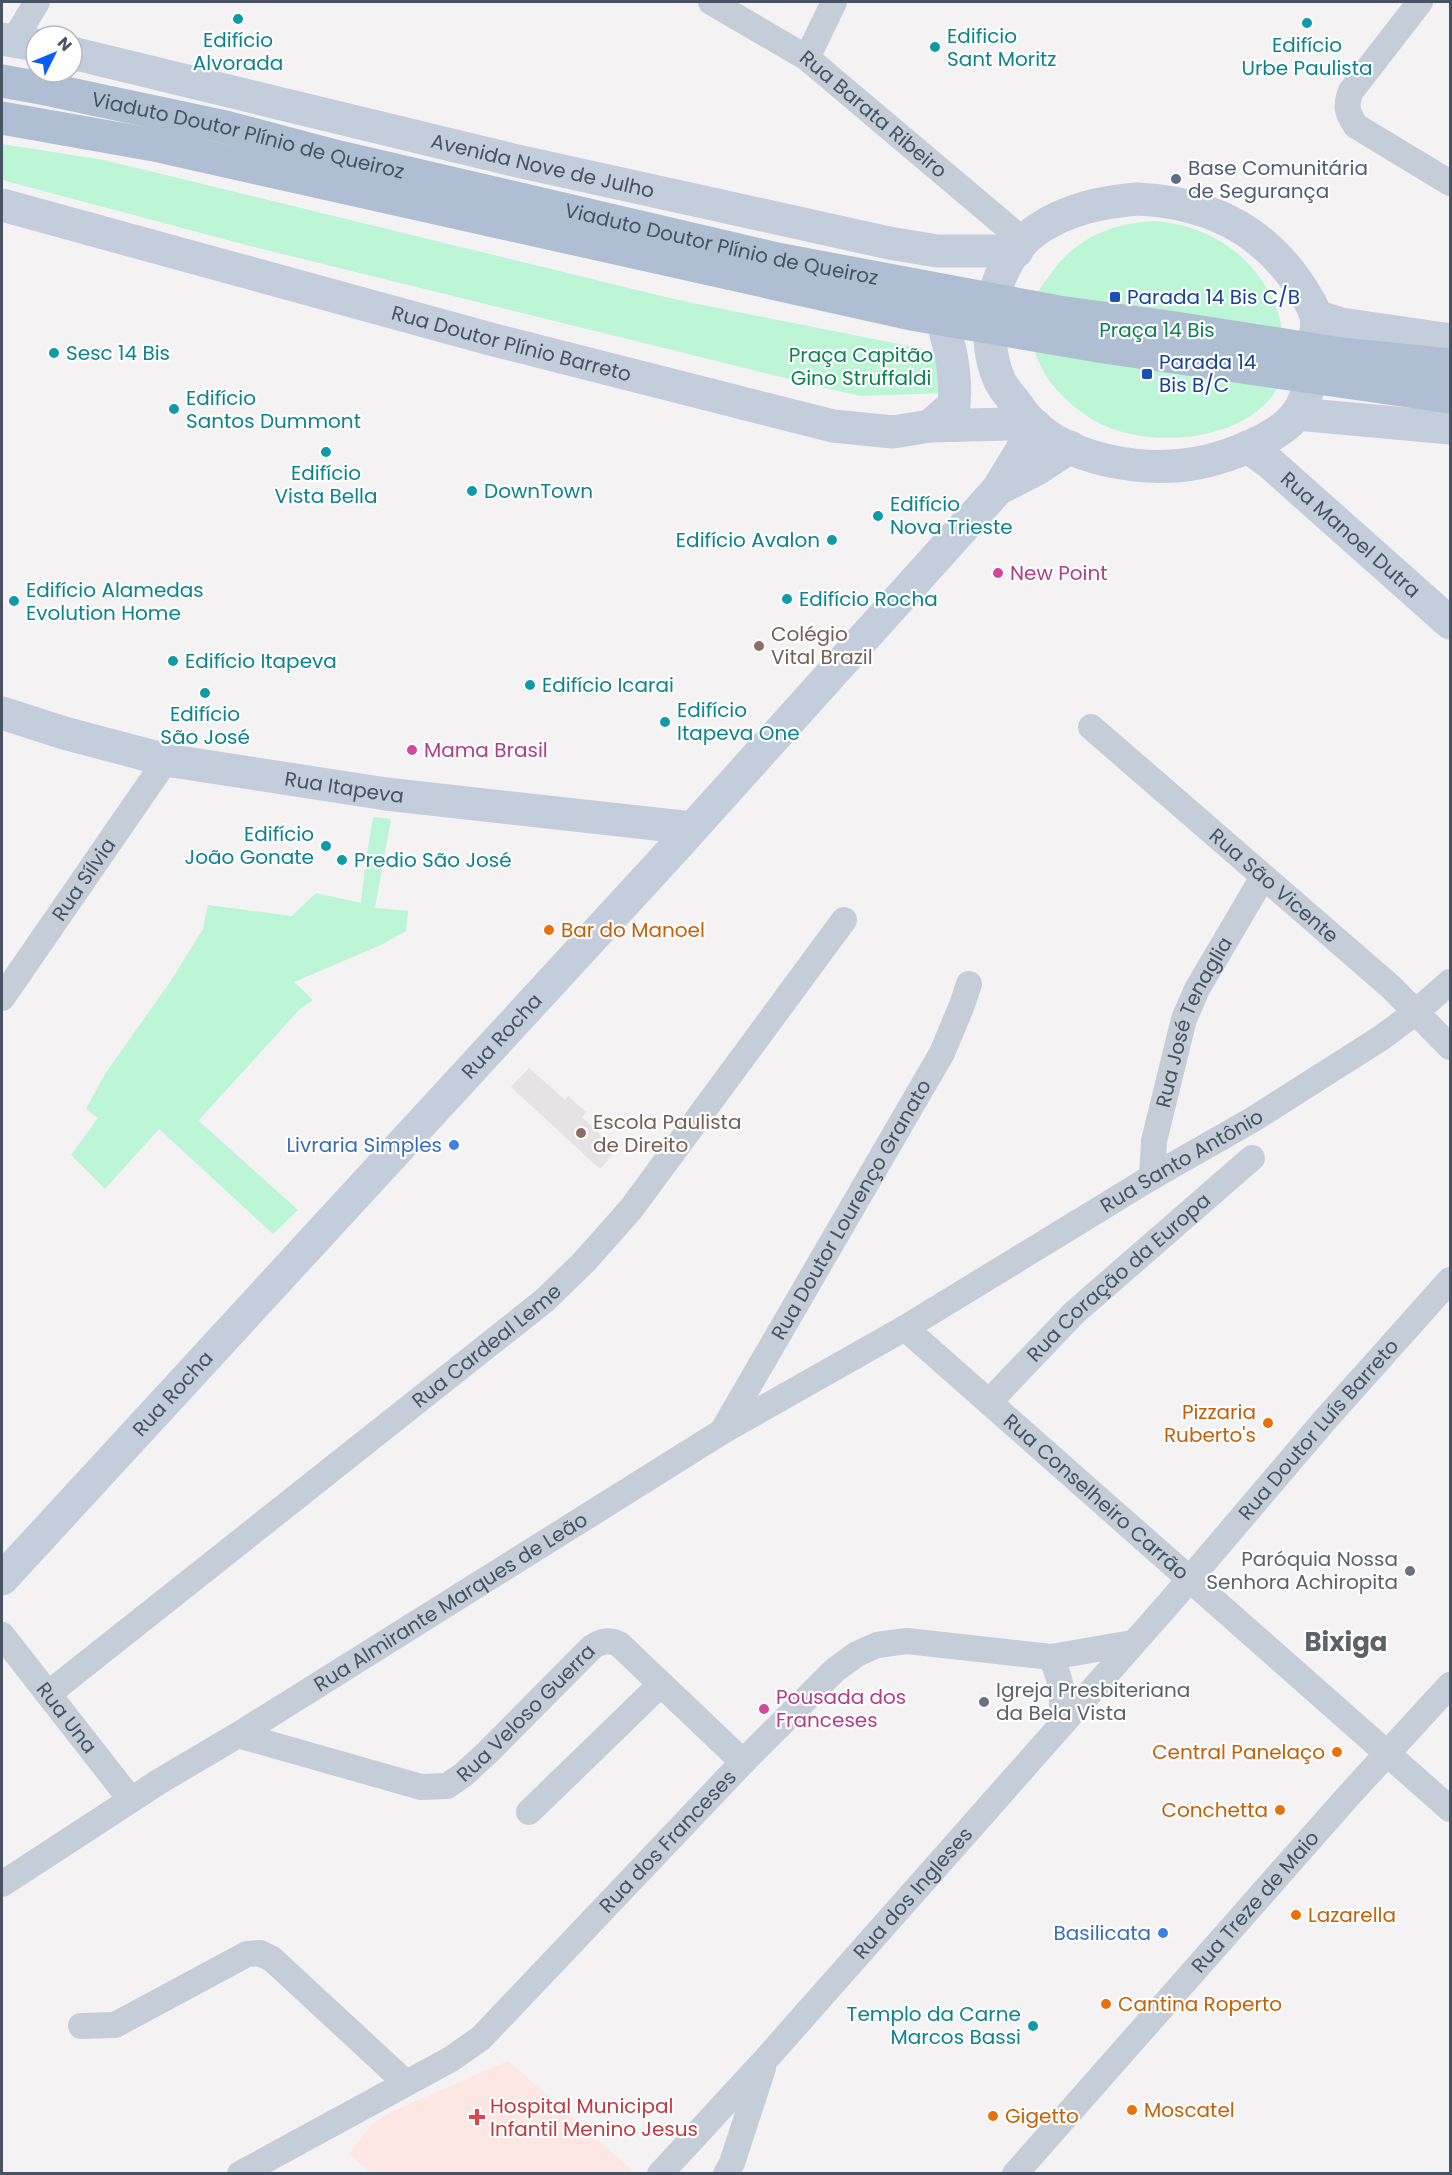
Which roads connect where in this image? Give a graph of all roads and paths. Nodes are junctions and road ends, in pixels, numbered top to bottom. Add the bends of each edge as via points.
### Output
1 (37, 2) edge
2 (711, 2) edge
3 (834, 2) edge
4 (1420, 2) edge
5 (17, 41) edge
6 (84, 56) edge
7 (807, 58) junction
8 (2, 81) edge
9 (2, 118) edge
10 (1450, 183) edge
11 (2, 206) edge
12 (889, 243) junction
13 (1021, 246) junction
14 (1316, 316) junction
15 (1450, 340) edge
16 (1450, 364) edge
17 (1450, 397) edge
18 (1297, 414) junction
19 (1033, 423) junction
20 (930, 426) junction
21 (982, 426) junction
22 (1450, 428) edge
23 (1070, 447) junction
24 (1248, 447) junction
25 (1005, 475) junction
26 (1450, 623) edge
27 (2, 713) edge
28 (1091, 727) dead end
29 (166, 760) junction
30 (692, 828) junction
31 (1263, 877) junction
32 (844, 920) dead end
33 (1450, 982) edge
34 (969, 984) dead end
35 (2, 998) edge
36 (1416, 1012) junction
37 (1450, 1047) edge
38 (1252, 1158) dead end
39 (1152, 1177) junction
40 (1450, 1280) edge
41 (905, 1328) junction
42 (989, 1402) junction
43 (723, 1431) junction
44 (2, 1579) edge
45 (1190, 1579) junction
46 (2, 1635) edge
47 (1132, 1643) junction
48 (1051, 1657) junction
49 (662, 1684) junction
50 (1450, 1685) edge
51 (48, 1694) junction
52 (1060, 1726) junction
53 (238, 1736) junction
54 (1388, 1754) junction
55 (743, 1762) junction
56 (131, 1800) junction
57 (1450, 1809) edge
58 (529, 1812) dead end
59 (2, 1884) edge
60 (81, 2026) dead end
61 (766, 2059) junction
62 (406, 2083) junction
63 (240, 2174) edge
64 (660, 2174) edge
65 (726, 2174) edge
66 (1015, 2174) edge

1 - 5 street
2 - 7 street, Rua Barata Ribeiro
3 - 7 street
4 - 10 street via 1346,102 1356,126
6 - 12 main road, Avenida Nove de Julho via 513,160
7 - 13 street, Rua Barata Ribeiro
8 - 16 main road, Viaduto Doutor Plínio de Queiroz, bridge via 225,127 777,259 1059,312 1341,354
9 - 17 main road, Viaduto Doutor Plínio de Queiroz, bridge via 154,145 911,314 1104,347
11 - 20 main road, Rua Doutor Plínio Barreto via 494,340 833,426 893,432
12 - 13 main road, Avenida Nove de Julho via 937,251
12 - 20 main road via 915,262 931,281 949,343 956,384 954,405
13 - 14 main road via 1046,225 1087,206 1137,199 1187,204 1234,223 1274,253 1305,293
13 - 19 main road via 997,286 989,333 999,381
14 - 15 main road via 1341,324
14 - 18 main road via 1312,371
18 - 22 main road
18 - 24 main road via 1276,432
19 - 21 main road, Rua Doutor Plínio Barreto
19 - 23 main road
19 - 25 main road, Rua Rocha
20 - 21 main road, Rua Doutor Plínio Barreto
21 - 25 main road via 1006,446
23 - 24 main road via 1125,464 1161,466 1198,463
23 - 25 main road, Rua Rocha via 1037,469
24 - 26 main road, Rua Manoel Dutra
25 - 30 main road, Rua Rocha
27 - 29 main road, Rua Itapeva
28 - 31 street, Rua São Vicente
29 - 30 main road, Rua Itapeva via 386,794
29 - 35 street, Rua Sílvia
30 - 44 main road, Rua Rocha
31 - 36 street, Rua São Vicente
31 - 39 street, Rua José Tenaglia via 1197,989 1184,1019 1154,1142
32 - 51 street, Rua Cardeal Leme via 631,1209 576,1270 545,1300
33 - 36 street, Rua Santo Antônio
34 - 43 street, Rua Doutor Lourenço Granato via 942,1053
36 - 37 street, Rua São Vicente
36 - 39 street, Rua Santo Antônio via 1252,1120
38 - 42 street, Rua Coração da Europa via 1074,1313
39 - 41 street, Rua Santo Antônio
40 - 45 street, Rua Doutor Luís Barreto
41 - 42 street, Rua Conselheiro Carrão
41 - 43 street, Rua Almirante Marques de Leão
42 - 45 street, Rua Conselheiro Carrão
43 - 53 street, Rua Almirante Marques de Leão
45 - 47 street, Rua dos Ingleses
45 - 54 street, Rua Conselheiro Carrão
46 - 51 street, Rua Una
47 - 48 street, Rua dos Franceses
47 - 52 street, Rua dos Ingleses
48 - 52 street via 1064,1698
48 - 55 street, Rua dos Franceses via 907,1641 877,1645 835,1670
49 - 53 street, Rua Veloso Guerra via 619,1644 600,1642 463,1775 447,1786 433,1788
49 - 55 street, Rua Veloso Guerra
49 - 58 street
50 - 54 street, Rua Treze de Maio
51 - 56 street, Rua Una
52 - 61 street, Rua dos Ingleses
53 - 56 street, Rua Almirante Marques de Leão
54 - 57 street, Rua Conselheiro Carrão
54 - 66 street, Rua Treze de Maio
55 - 62 street, Rua dos Franceses via 481,2038
56 - 59 street, Rua Almirante Marques de Leão
60 - 62 street via 115,2025 247,1954 260,1953 272,1959
61 - 64 street, Rua dos Ingleses
61 - 65 street, Rua dos Ingleses
62 - 63 street, Rua dos Franceses

